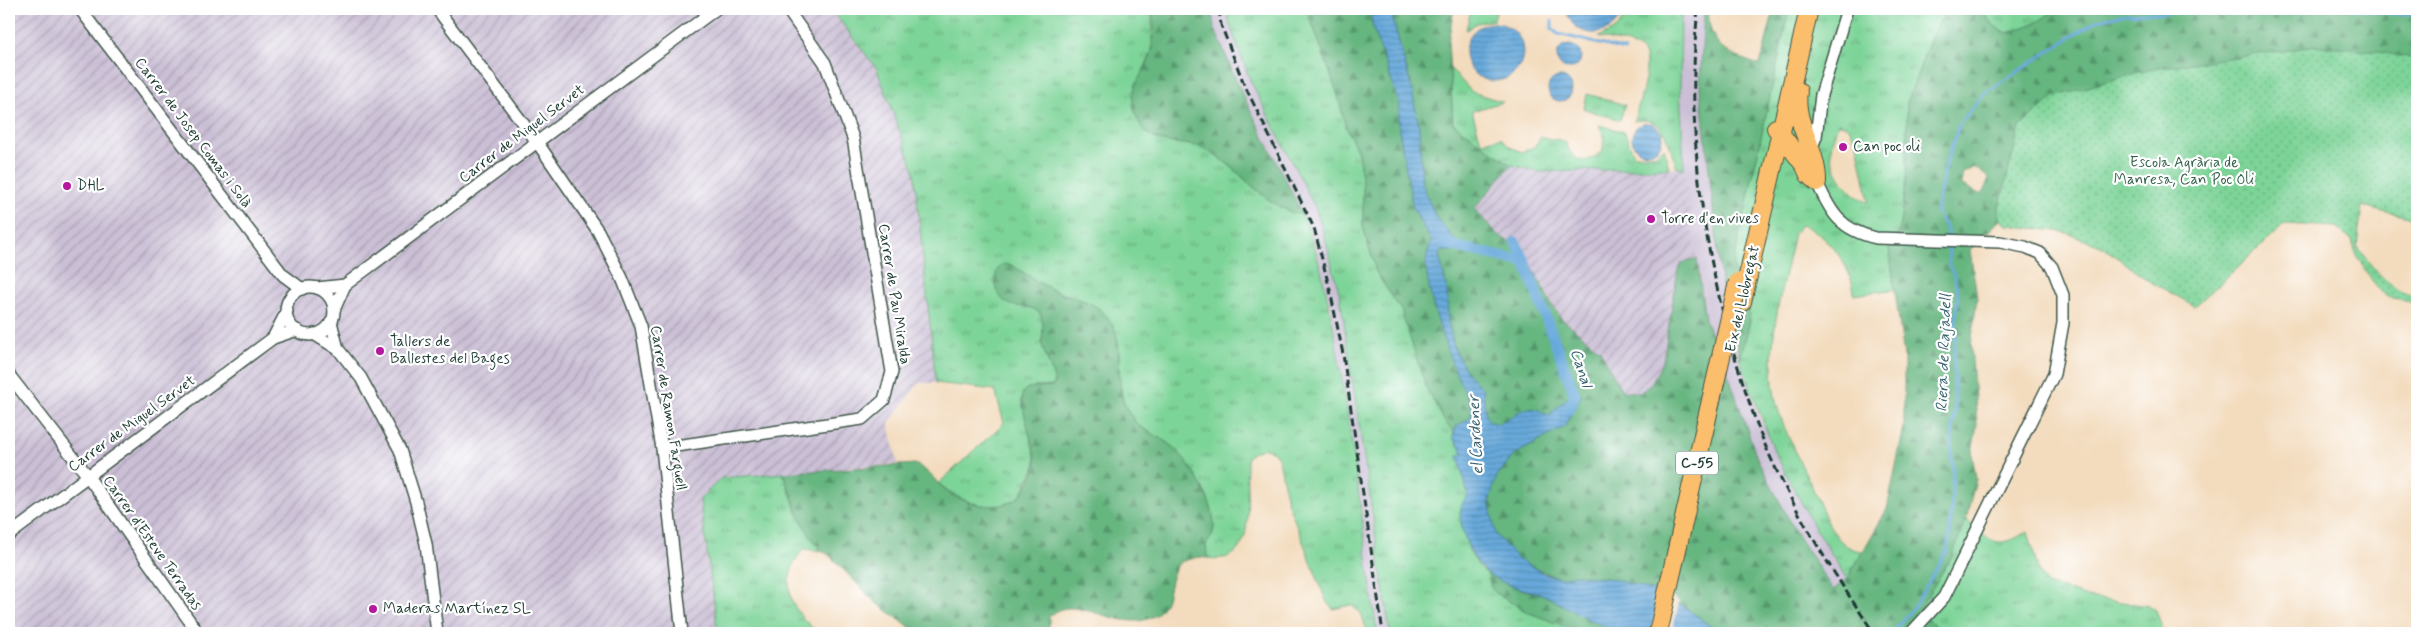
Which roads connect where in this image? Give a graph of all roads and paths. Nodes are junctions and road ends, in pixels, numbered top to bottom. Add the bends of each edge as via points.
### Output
1 (80, 9) edge
2 (437, 9) edge
3 (716, 9) edge
4 (787, 9) edge
5 (1798, 9) edge
6 (1809, 9) edge
7 (1848, 9) edge
8 (1789, 74) junction
9 (1780, 135) junction
10 (537, 142) junction
11 (1809, 145) junction
12 (1767, 174) junction
13 (1813, 179) junction
14 (283, 275) junction
15 (345, 285) junction
16 (317, 288) junction
17 (302, 289) junction
18 (291, 298) junction
19 (287, 311) junction
20 (333, 316) junction
21 (296, 330) junction
22 (314, 334) junction
23 (273, 338) junction
24 (338, 349) junction
25 (9, 375) edge
26 (1715, 402) junction
27 (662, 448) junction
28 (87, 475) junction
29 (1686, 530) junction
30 (9, 534) edge
31 (198, 633) edge
32 (437, 633) edge
33 (682, 633) edge
34 (1658, 633) edge
35 (1666, 633) edge
36 (1911, 633) edge

1 - 14 street, Carrer de Josep Comas i Solà
2 - 10 street, Carrer de Ramon Farguell
3 - 10 street, Carrer de Miguel Servet
4 - 27 street, Carrer de Pau Miralda via 825,63 853,138 892,372 884,400 862,419
5 - 8 highway, Eix del Llobregat / C-55
6 - 8 highway, Eix del Llobregat / C-55
7 - 11 street via 1821,95 1816,137
8 - 9 highway via 1776,128
8 - 11 highway via 1799,86 1796,100 1798,118
8 - 12 highway, Eix del Llobregat / C-55
9 - 11 highway via 1786,132
9 - 12 highway via 1773,141
9 - 13 highway
10 - 15 street, Carrer de Miguel Servet
10 - 27 street, Carrer de Ramon Farguell via 598,231 622,278 641,326
11 - 13 highway via 1817,170
12 - 13 highway via 1783,167
12 - 26 highway, Eix del Llobregat / C-55 via 1742,302
12 - 26 highway, Eix del Llobregat / C-55, bridge via 1738,282
13 - 36 street via 1833,214 1848,228 1868,236 1892,239 2000,242 2040,253 2052,267 2063,295 2054,374 1944,597
14 - 17 street, Carrer de Josep Comas i Solà
14 - 18 street, Carrer de Josep Comas i Solà
15 - 16 street
15 - 20 street, Carrer de Miguel Servet
16 - 17 street
16 - 20 street via 329,297
17 - 18 street
18 - 19 street
19 - 21 street
19 - 23 street, Carrer de Miguel Servet
20 - 22 street via 324,330
20 - 24 street
21 - 22 street
21 - 23 street, Carrer de Miguel Servet
22 - 24 street
23 - 28 street, Carrer de Miguel Servet
24 - 32 street via 360,378 400,450 426,544
25 - 28 street, Carrer d'Esteve Terradas
26 - 29 highway, Eix del Llobregat / C-55
27 - 33 street, Carrer de Ramon Farguell
28 - 30 street, Carrer de Miguel Servet
28 - 31 street, Carrer d'Esteve Terradas
29 - 34 highway, C-55
29 - 35 highway, C-55

